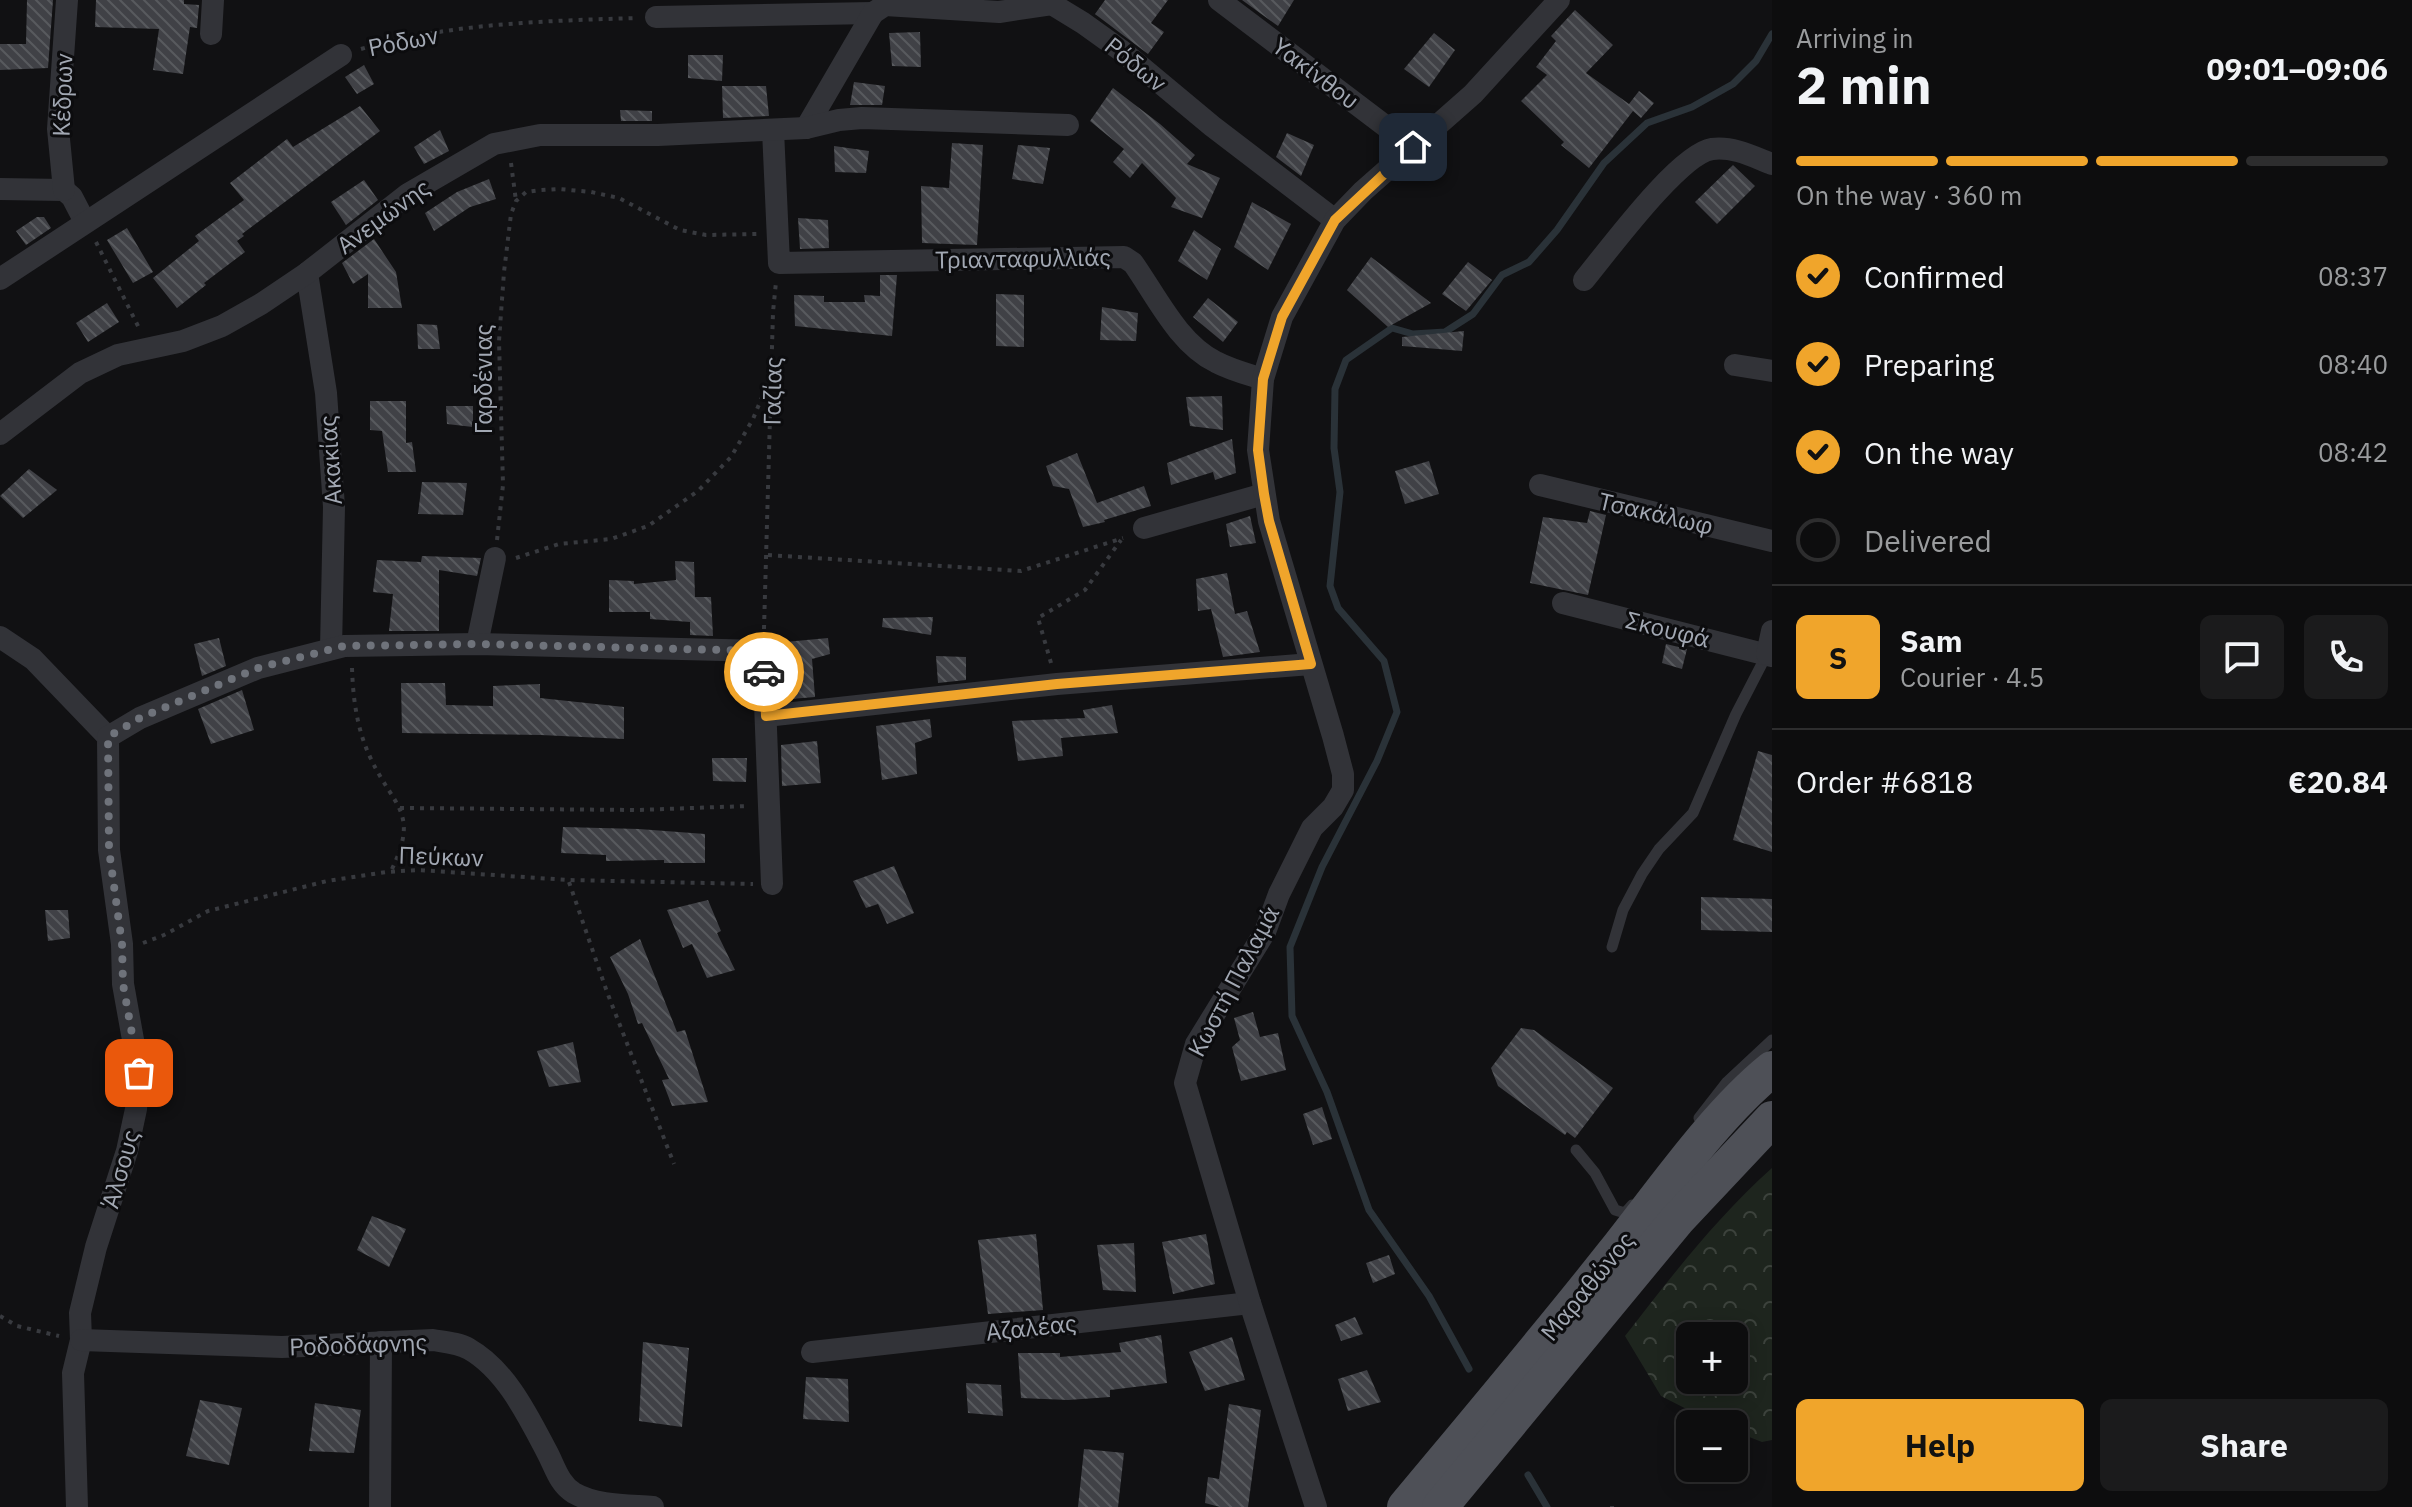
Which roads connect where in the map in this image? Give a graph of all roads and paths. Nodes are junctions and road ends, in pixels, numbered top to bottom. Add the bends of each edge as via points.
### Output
1 (67, 0) edge
2 (213, 0) edge
3 (1219, 0) edge
4 (1559, 0) edge
5 (1047, 2) edge
6 (873, 13) junction
7 (656, 17) joint
8 (211, 34) dead end
9 (341, 55) joint
10 (1068, 125) dead end
11 (806, 128) junction
12 (773, 130) junction
13 (494, 144) junction
14 (1413, 147) junction
15 (1772, 164) edge
16 (0, 189) edge
17 (64, 190) junction
18 (516, 201) junction
19 (1335, 220) junction
20 (85, 222) junction
21 (776, 234) junction
22 (779, 263) junction
23 (307, 273) junction
24 (0, 279) edge
25 (1584, 280) dead end
26 (149, 348) junction
27 (1735, 365) dead end
28 (773, 371) junction
29 (1772, 371) edge
30 (1263, 379) junction
31 (0, 434) edge
32 (1540, 485) dead end
33 (1264, 494) junction
34 (1144, 528) joint
35 (1123, 538) junction
36 (1772, 541) edge
37 (768, 555) junction
38 (494, 566) junction
39 (1563, 603) dead end
40 (1772, 631) edge
41 (0, 637) edge
42 (477, 644) junction
43 (341, 647) junction
44 (763, 651) junction
45 (1769, 655) edge
46 (1311, 664) junction
47 (1057, 684) junction
48 (766, 716) junction
49 (108, 737) junction
50 (767, 806) junction
51 (400, 808) junction
52 (391, 871) junction
53 (568, 880) junction
54 (772, 884) joint
55 (122, 944) junction
56 (1612, 947) dead end
57 (1772, 1040) edge
58 (1772, 1069) edge
59 (1772, 1119) edge
60 (1694, 1125) dead end
61 (1576, 1150) dead end
62 (674, 1164) dead end
63 (1636, 1200) dead end
64 (1250, 1303) junction
65 (0, 1316) edge
66 (81, 1340) junction
67 (381, 1342) junction
68 (812, 1352) dead end
69 (77, 1507) edge
70 (380, 1507) edge
71 (653, 1507) edge
72 (1316, 1507) edge
73 (1405, 1507) edge
74 (1440, 1507) edge

1 - 17 street, Κέδρων via 58,129
2 - 8 street
3 - 14 street, Υακίνθου
4 - 14 street, Κωστή Παλαμά via 1473,94
5 - 6 street, Ρόδων via 999,12 888,4
5 - 19 street, Ρόδων via 1122,51
6 - 7 street
6 - 11 street
7 - 9 path, Ρόδων via 493,26
9 - 20 street, Ρόδων
10 - 11 street, Ανεμώνης via 862,118
11 - 12 street, Ανεμώνης
12 - 13 street, Ανεμώνης via 540,135
12 - 21 street
13 - 18 path, Γαρδένιας via 510,158
13 - 23 street, Ανεμώνης via 408,194
14 - 19 street, Κωστή Παλαμά
15 - 25 street via 1734,150 1712,149 1694,157
16 - 17 street
17 - 20 street
18 - 21 path via 526,192 541,190 591,192 619,198 680,230
18 - 38 path, Γαρδένιας via 500,327 503,485
19 - 30 street, Κωστή Παλαμά via 1282,317
20 - 24 street, Ρόδων
20 - 26 path
21 - 22 street
22 - 28 path, Γαζίας
22 - 30 street, Τριανταφυλλιάς via 1124,257 1195,348
23 - 26 street, Ανεμώνης via 222,326
23 - 43 street, Ακακίας via 326,393
26 - 31 street, Ανεμώνης via 80,373
27 - 29 street
28 - 37 path, Γαζίας
28 - 38 path via 731,457 698,491 648,526 611,539 559,544
30 - 33 street, Κωστή Παλαμά via 1258,450
32 - 36 street, Τσακάλωφ
33 - 34 street
33 - 46 street, Κωστή Παλαμά
34 - 35 path
35 - 37 path via 1021,571
35 - 47 path via 1085,590 1038,618
37 - 44 path, Γαζίας
38 - 42 street
39 - 45 street, Σκουφά
40 - 45 street
41 - 49 street via 33,659
42 - 43 street
42 - 44 street
43 - 49 street via 258,668
43 - 51 path via 360,731
44 - 48 street
45 - 56 lane via 1736,714 1693,813 1642,874
46 - 47 street
46 - 64 street, Κωστή Παλαμά via 1343,790 1312,828 1265,932 1196,1044 1185,1083
47 - 48 street
48 - 50 street
49 - 55 street, Άλσους via 109,850
50 - 51 path
50 - 54 street
51 - 52 path via 405,836
52 - 53 path, Πεύκων
52 - 55 path, Πεύκων via 208,911 154,939
53 - 54 path, Πεύκων
53 - 62 path
55 - 66 street, Άλσους via 123,984 139,1073 136,1109 80,1313
57 - 60 lane via 1727,1082
58 - 73 main road, Μαραθώνος via 1687,1160
59 - 74 main road, Μαραθώνος via 1677,1220
61 - 63 lane via 1615,1210 1625,1213
64 - 68 street, Αζαλέας
64 - 72 street, Κωστή Παλαμά
65 - 66 path via 17,1326
66 - 67 street, Ροδοδάφνης via 282,1347
66 - 69 street, Άλσους via 73,1373
67 - 70 street
67 - 71 street, Ροδοδάφνης via 433,1340 468,1349 503,1379 570,1491 608,1503

